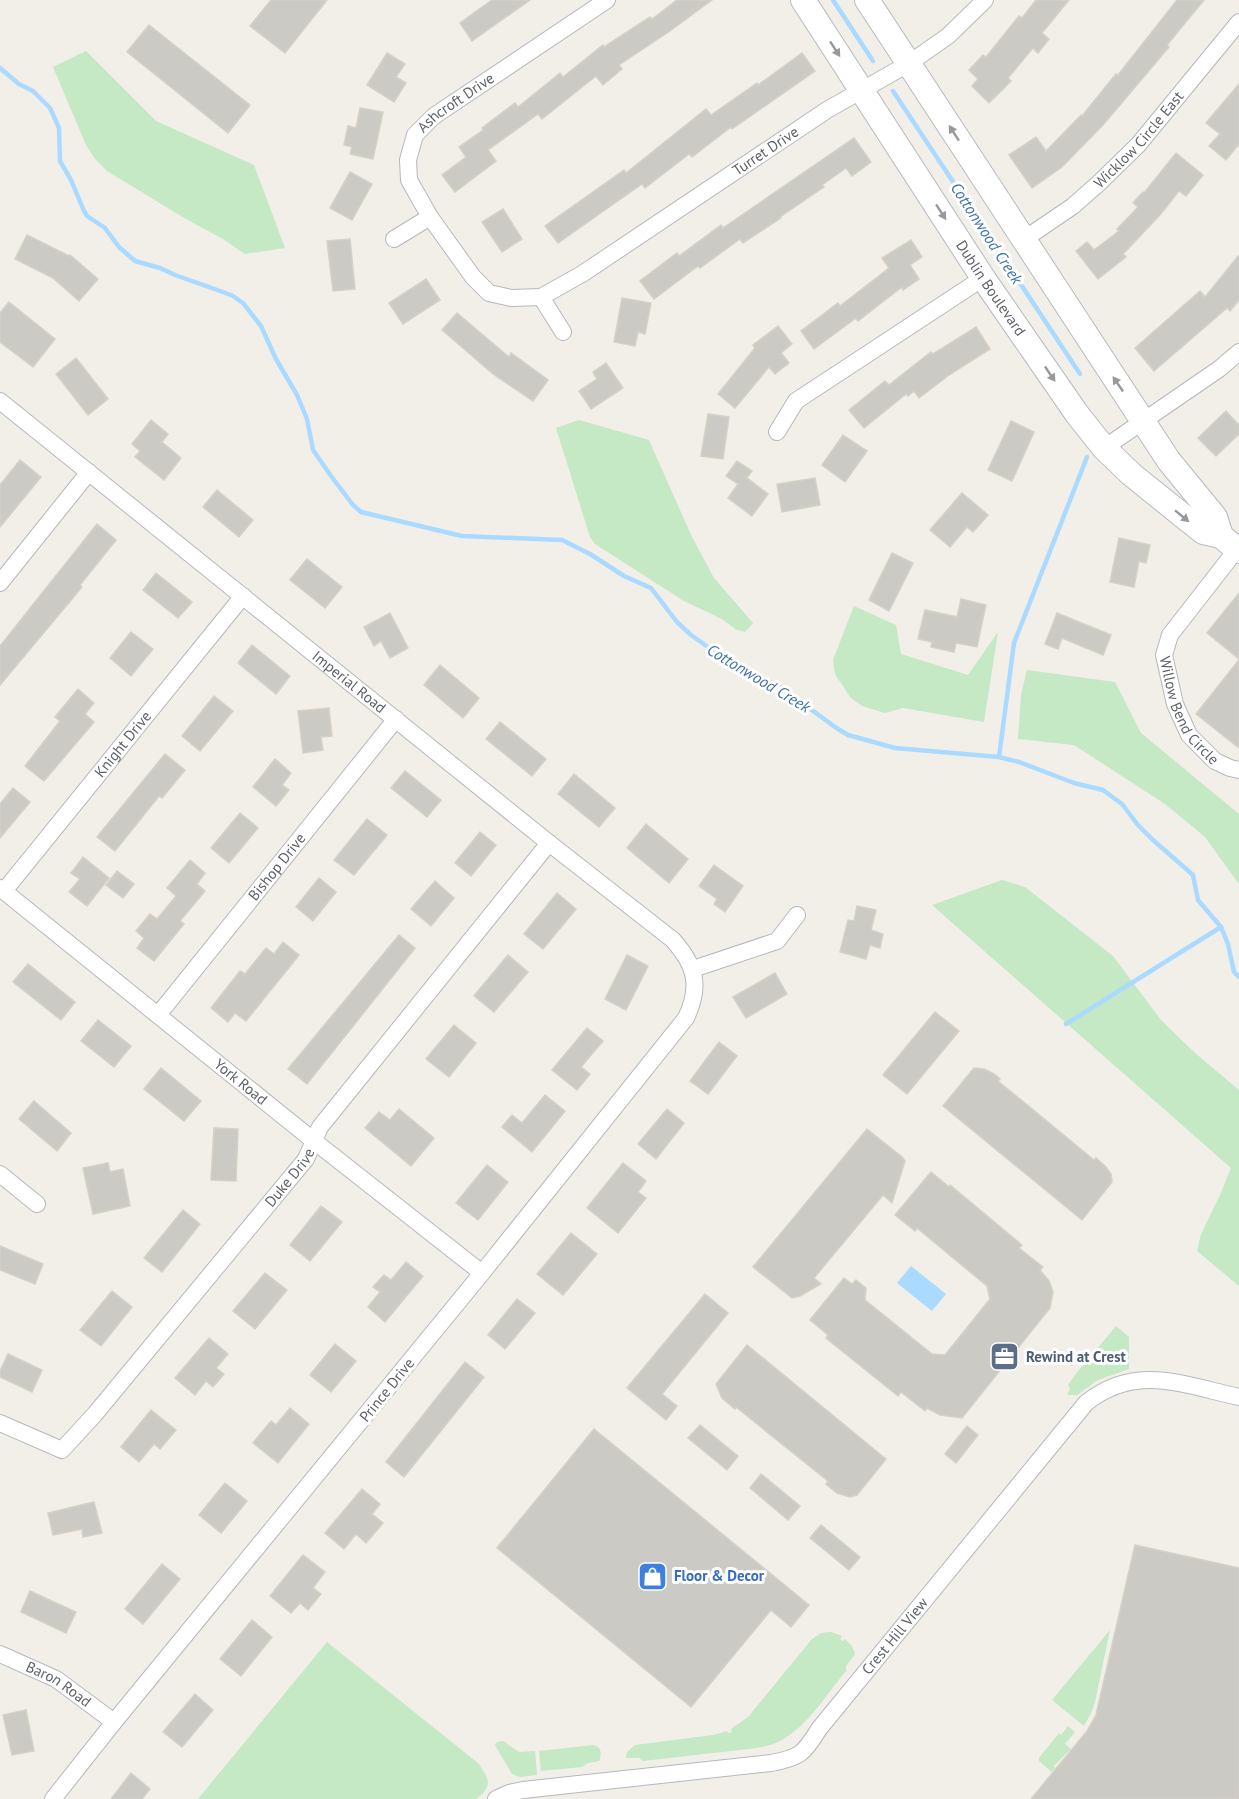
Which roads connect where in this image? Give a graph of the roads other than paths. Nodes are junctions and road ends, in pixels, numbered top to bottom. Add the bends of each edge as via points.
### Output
1 (608, 0) edge
2 (803, 0) edge
3 (867, 0) edge
4 (985, 0) edge
5 (1239, 22) edge
6 (908, 64) junction
7 (862, 90) junction
8 (430, 217) junction
9 (394, 239) dead end
10 (1023, 240) junction
11 (983, 278) junction
12 (541, 297) junction
13 (563, 332) dead end
14 (1239, 352) edge
15 (0, 401) edge
16 (1143, 421) junction
17 (777, 432) dead end
18 (1104, 448) junction
19 (89, 472) junction
20 (1232, 545) edge
21 (0, 583) edge
22 (243, 596) junction
23 (396, 719) junction
24 (1239, 770) edge
25 (549, 843) junction
26 (2, 890) edge
27 (797, 915) dead end
28 (693, 969) junction
29 (158, 1015) junction
30 (314, 1141) junction
31 (0, 1174) edge
32 (37, 1204) dead end
33 (482, 1273) junction
34 (1239, 1397) edge
35 (0, 1422) edge
36 (0, 1654) edge
37 (114, 1722) junction
38 (53, 1799) edge
39 (496, 1799) edge

1 - 8 street, Ashcroft Drive via 434,116 415,135 408,160 409,180
2 -> 7 main road, Dublin Boulevard
3 - 6 main road
4 - 6 street, Turret Drive via 948,36
5 - 10 street, Wicklow Circle East via 1138,145 1073,206
6 - 7 street, Turret Drive
10 -> 6 main road
7 -> 11 main road, Dublin Boulevard
7 - 12 street, Turret Drive
8 - 9 street
8 - 12 street, Turret Drive via 489,293 511,298
16 -> 10 main road
11 - 17 street via 796,401
11 -> 18 main road, Dublin Boulevard
12 - 13 street
14 - 16 street
15 - 19 street, Imperial Road
16 - 18 street
16 - 20 main road
18 -> 20 main road, Dublin Boulevard via 1203,532
19 - 21 street
19 - 22 street, Imperial Road
20 - 24 street, Willow Bend Circle via 1170,636 1164,655 1175,704 1189,735 1215,761
22 - 23 street, Imperial Road
22 - 26 street, Knight Drive
23 - 25 street, Imperial Road
23 - 29 street, Bishop Drive
25 - 28 street, Imperial Road via 673,939
25 - 30 street, Duke Drive via 320,1127
26 - 29 street, York Road
27 - 28 street via 777,941
28 - 33 street, Prince Drive via 693,1004 686,1018
29 - 30 street, York Road
30 - 33 street, York Road
30 - 35 street, Duke Drive via 306,1159 62,1450
31 - 32 street
33 - 37 street, Prince Drive
34 - 39 street, Crest Hill View via 1142,1379 1111,1388 1086,1403 799,1755 771,1764 523,1790
36 - 37 street, Baron Road via 57,1679
37 - 38 street, Prince Drive

